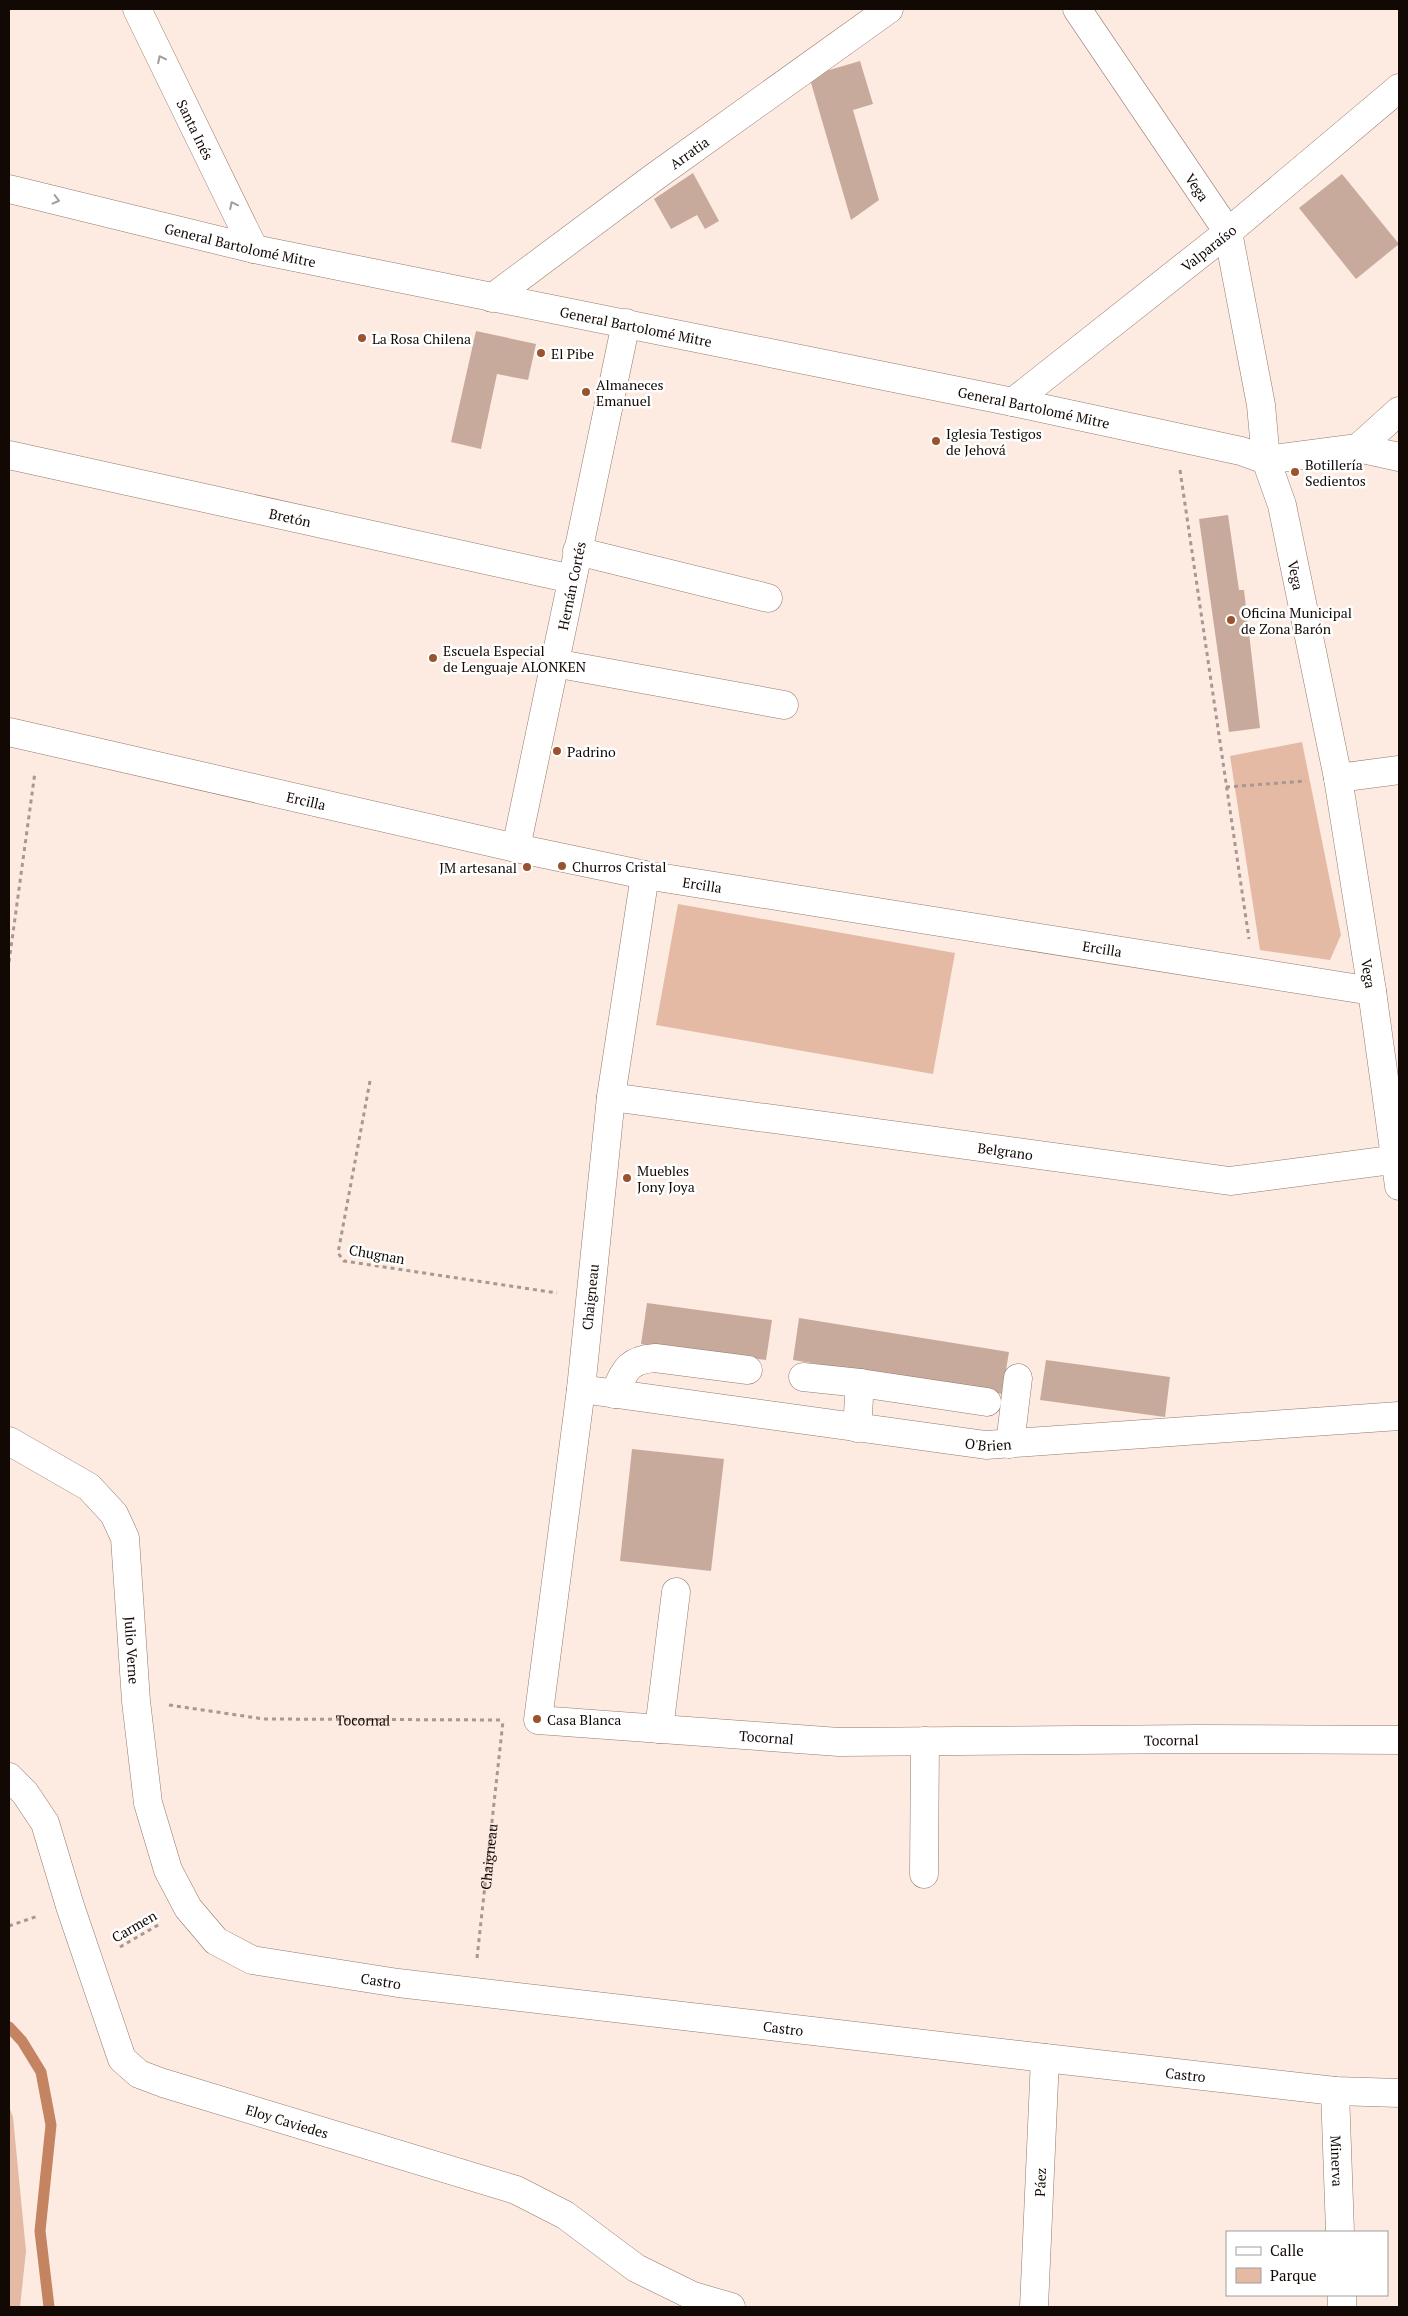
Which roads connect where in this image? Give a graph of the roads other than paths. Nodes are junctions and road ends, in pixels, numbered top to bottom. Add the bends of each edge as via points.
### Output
1 (136, 9) edge
2 (889, 9) edge
3 (1077, 9) edge
4 (1399, 88) edge
5 (9, 189) edge
6 (1228, 232) junction
7 (254, 249) junction
8 (492, 298) junction
9 (626, 323) junction
10 (1013, 402) junction
11 (1399, 411) edge
12 (1358, 448) junction
13 (9, 455) edge
14 (1399, 456) edge
15 (1266, 460) junction
16 (577, 551) junction
17 (572, 579) junction
18 (768, 598) dead end
19 (554, 663) junction
20 (784, 705) dead end
21 (9, 732) edge
22 (1399, 770) edge
23 (1338, 778) junction
24 (516, 848) junction
25 (645, 875) junction
26 (1372, 991) junction
27 (611, 1097) junction
28 (1398, 1168) edge
29 (748, 1370) dead end
30 (803, 1376) dead end
31 (1018, 1378) dead end
32 (860, 1383) junction
33 (580, 1389) junction
34 (614, 1394) junction
35 (987, 1402) dead end
36 (1399, 1416) edge
37 (857, 1428) junction
38 (9, 1441) edge
39 (1010, 1444) junction
40 (676, 1592) dead end
41 (538, 1720) joint
42 (659, 1729) junction
43 (1399, 1740) edge
44 (925, 1741) junction
45 (9, 1777) edge
46 (924, 1874) dead end
47 (188, 1908) joint
48 (1045, 2058) junction
49 (1336, 2091) junction
50 (1399, 2093) edge
51 (1340, 2231) edge
52 (731, 2307) edge
53 (1034, 2307) edge

7 -> 1 street, Santa Inés
2 - 8 street, Arratia
3 - 6 street, Vega
4 - 6 street, Valparaíso
5 -> 7 street, General Bartolomé Mitre
6 - 10 street, Valparaíso
6 - 15 street, Vega via 1261,405
7 - 8 street, General Bartolomé Mitre
8 - 9 street, General Bartolomé Mitre
9 - 10 street, General Bartolomé Mitre
9 - 16 street, Hernán Cortés
10 - 15 street, General Bartolomé Mitre via 1241,451
11 - 12 street
12 - 14 street
12 - 15 street
13 - 17 street, Bretón
15 - 23 street, Vega via 1282,505
16 - 17 street, Hernán Cortés
16 - 18 street
17 - 19 street, Hernán Cortés
19 - 20 street
19 - 24 street, Hernán Cortés
21 - 24 street, Ercilla
22 - 23 street
23 - 26 street, Vega
24 - 25 street, Ercilla
25 - 26 street, Ercilla
25 - 27 street, Chaigneau
26 - 28 street, Vega
27 - 28 street, Belgrano via 1230,1181
27 - 33 street, Chaigneau
29 - 34 street via 642,1359 626,1370
30 - 32 street
31 - 39 street
32 - 35 street
32 - 37 street
33 - 34 street, O'Brien
33 - 41 street, Chaigneau
34 - 37 street, O'Brien
36 - 39 street, O'Brien
37 - 39 street, O'Brien via 986,1445
38 - 47 street, Julio Verne via 89,1487 114,1514 125,1538 136,1701 148,1804 168,1870
40 - 42 street
41 - 42 street, Tocornal
42 - 44 street, Tocornal via 839,1742
43 - 44 street, Tocornal
44 - 46 street
45 - 52 street, Eloy Caviedes via 25,1792 45,1823 122,2059 139,2074 516,2190 565,2215 636,2268 693,2296
47 - 48 street, Castro via 216,1942 252,1960 398,1983
48 - 49 street, Castro
48 - 53 street, Páez
49 - 50 street, Castro
49 - 51 street, Minerva

